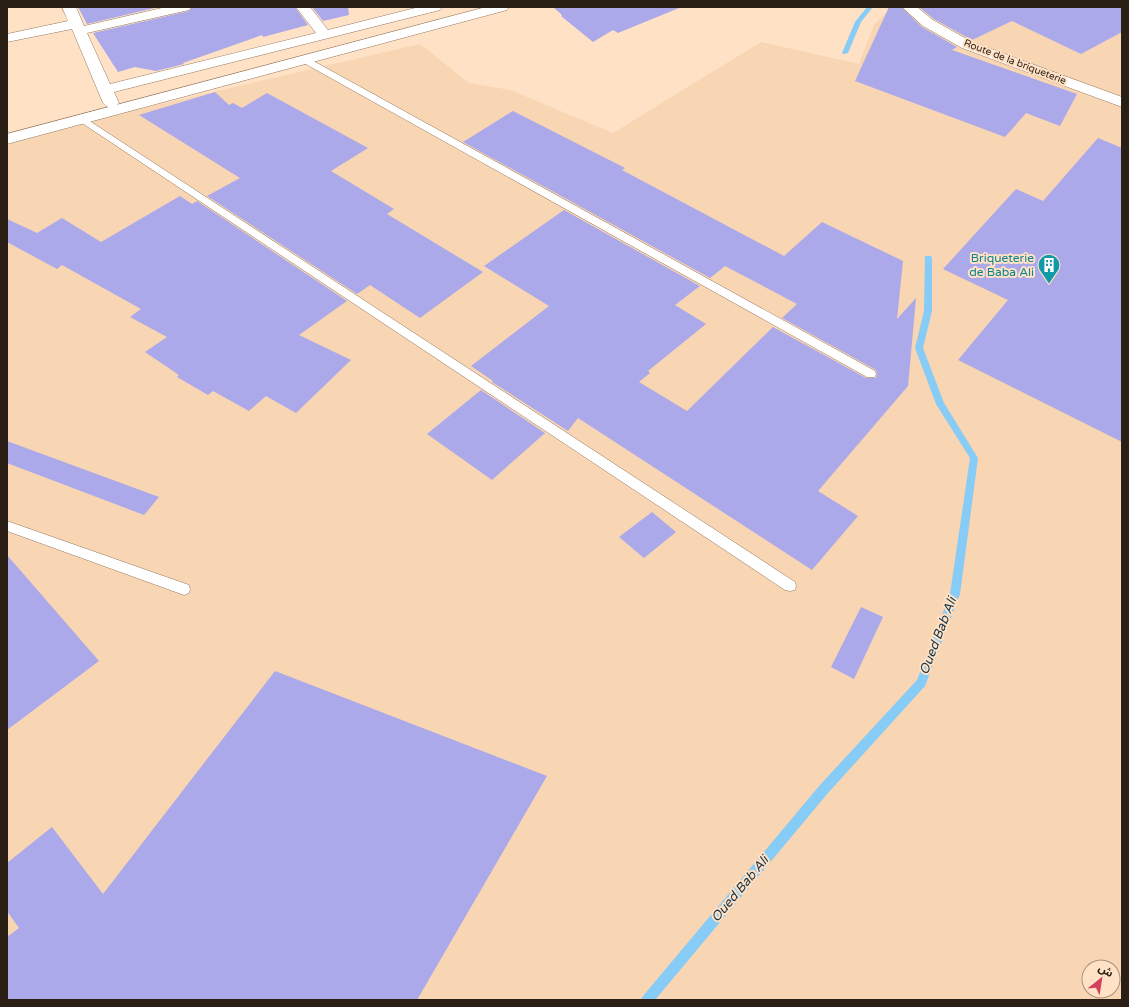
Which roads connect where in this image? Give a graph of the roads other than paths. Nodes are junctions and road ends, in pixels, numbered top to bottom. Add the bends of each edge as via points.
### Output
1 (69, 7) edge
2 (184, 7) edge
3 (303, 7) edge
4 (435, 7) edge
5 (502, 7) edge
6 (911, 9) edge
7 (77, 27) junction
8 (324, 34) junction
9 (7, 38) edge
10 (304, 60) junction
11 (105, 90) junction
12 (1122, 102) edge
13 (114, 110) junction
14 (82, 119) junction
15 (7, 139) edge
16 (871, 374) dead end
17 (7, 526) edge
18 (790, 586) dead end
19 (184, 589) dead end

1 - 7 street
2 - 7 street
3 - 8 street
4 - 8 street
5 - 10 street
6 - 12 street, Route de la briqueterie via 928,23 967,45
7 - 9 street
7 - 11 street
8 - 11 street
10 - 13 street
10 - 16 lane
11 - 13 street
13 - 14 street
14 - 15 street
14 - 18 lane
17 - 19 lane

